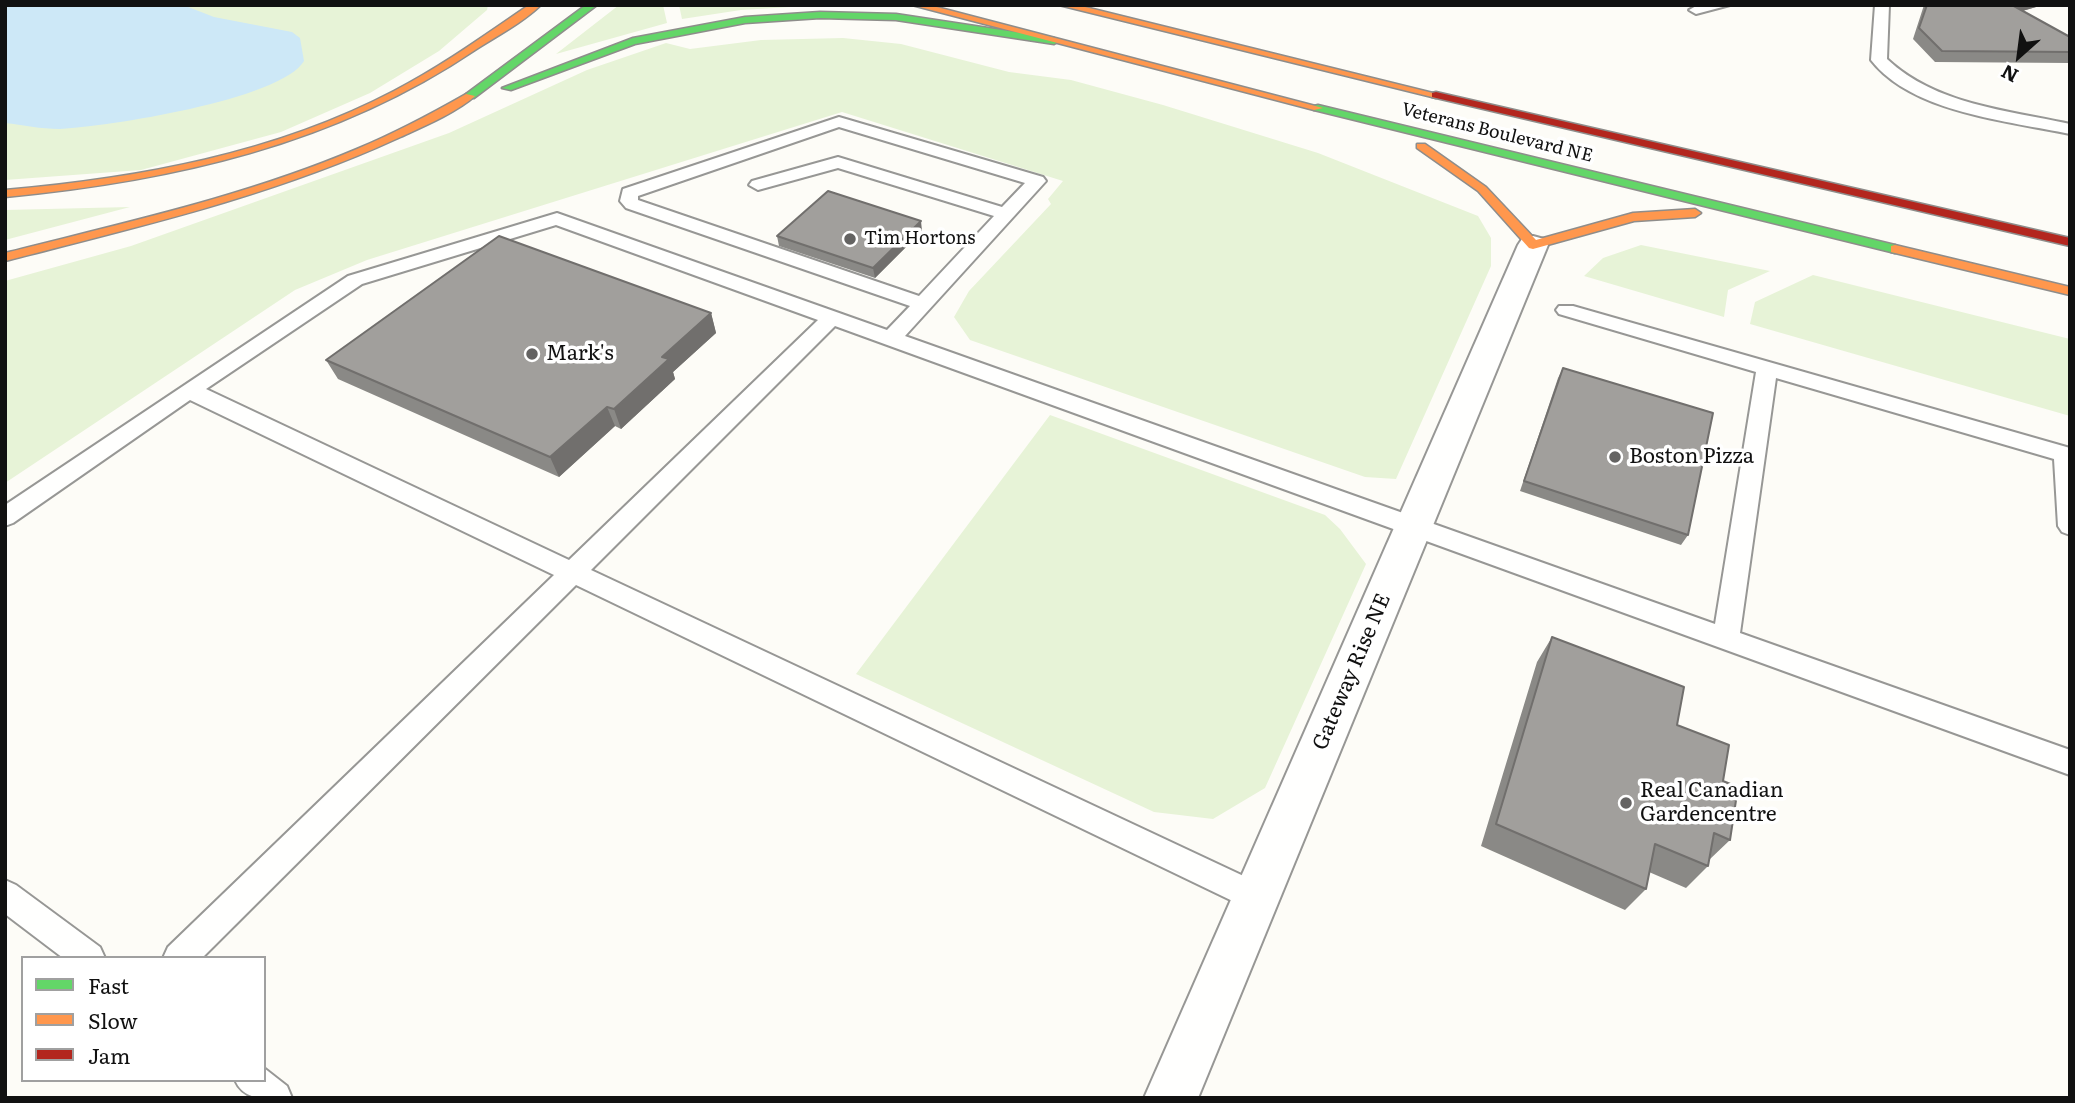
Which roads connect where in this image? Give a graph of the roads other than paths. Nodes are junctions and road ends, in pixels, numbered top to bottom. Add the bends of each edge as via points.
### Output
1 (511, 5) edge
2 (536, 5) edge
3 (592, 5) edge
4 (917, 5) edge
5 (1064, 5) edge
6 (1723, 5) edge
7 (1882, 5) edge
8 (1696, 10) dead end
9 (496, 32) junction
10 (1054, 41) junction
11 (434, 117) junction
12 (1386, 126) junction
13 (2070, 129) edge
14 (671, 177) junction
15 (758, 185) dead end
16 (5, 194) edge
17 (1006, 214) junction
18 (1763, 219) junction
19 (724, 236) junction
20 (2070, 242) edge
21 (1533, 245) junction
22 (5, 257) edge
23 (2070, 291) edge
24 (923, 304) junction
25 (1566, 310) dead end
26 (831, 319) junction
27 (890, 340) junction
28 (1767, 369) junction
29 (189, 390) junction
30 (2067, 456) edge
31 (5, 517) edge
32 (2070, 526) edge
33 (1413, 528) junction
34 (575, 572) junction
35 (1726, 640) junction
36 (2070, 764) edge
37 (5, 895) edge
38 (1256, 897) junction
39 (86, 956) edge
40 (181, 956) edge
41 (255, 1082) edge
42 (275, 1098) edge
43 (1171, 1098) edge

1 - 9 main road
2 - 9 main road
3 - 11 main road via 493,82
4 - 10 main road, Veterans Boulevard NE
5 - 20 main road, Veterans Boulevard NE
6 - 8 lane
7 - 13 lane via 1879,60 1891,75 1949,101
9 - 16 main road via 454,62 377,104 280,142 130,178
10 - 11 main road via 899,17 823,14 740,19 596,52
10 - 12 main road, Veterans Boulevard NE
11 - 22 main road via 304,172
12 - 18 main road, Veterans Boulevard NE
12 - 21 main road via 1476,181
14 - 17 lane via 839,122 1037,181
14 - 19 lane via 661,192 664,198 699,211
14 - 19 lane via 632,189 629,201
15 - 17 lane via 838,162
17 - 24 lane
18 - 21 main road via 1673,212 1613,222
18 - 23 main road, Veterans Boulevard NE
19 - 24 lane
21 - 33 street, Gateway Rise NE
24 - 27 lane
25 - 28 lane
26 - 27 lane
26 - 29 lane via 557,219 355,280
26 - 34 lane
27 - 33 lane
28 - 30 lane
28 - 35 lane
29 - 31 lane
29 - 34 lane
30 - 32 lane
33 - 35 lane
33 - 38 street, Gateway Rise NE
34 - 38 lane
34 - 40 lane
35 - 36 lane
37 - 39 lane
38 - 43 street, Gateway Rise NE
41 - 42 lane

